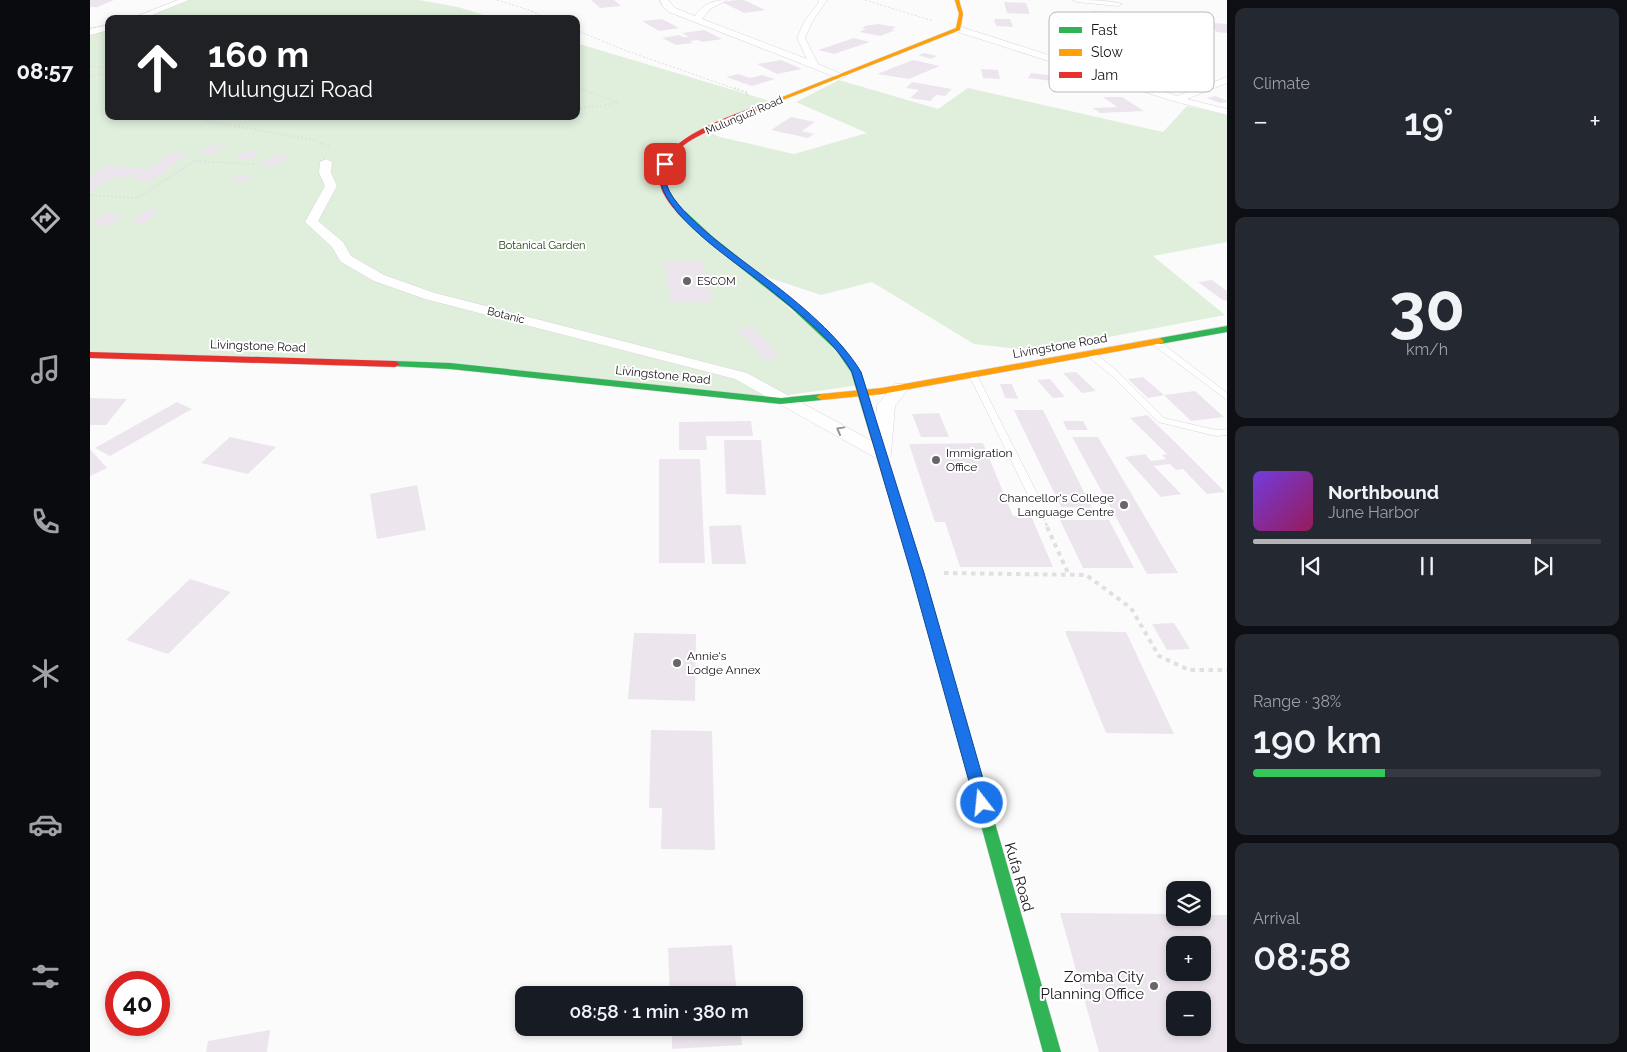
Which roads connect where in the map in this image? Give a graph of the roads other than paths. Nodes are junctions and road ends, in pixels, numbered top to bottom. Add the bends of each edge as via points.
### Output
1 (185, 0) edge
2 (664, 0) edge
3 (723, 0) edge
4 (822, 0) edge
5 (957, 0) edge
6 (1077, 0) edge
7 (1118, 4) dead end
8 (145, 15) edge
9 (697, 20) junction
10 (105, 28) edge
11 (958, 28) junction
12 (90, 32) edge
13 (1049, 58) edge
14 (814, 65) junction
15 (841, 76) junction
16 (1227, 80) edge
17 (1214, 85) edge
18 (1155, 92) edge
19 (1195, 92) edge
20 (1177, 99) junction
21 (1227, 112) edge
22 (326, 162) road end
23 (1227, 329) edge
24 (1155, 342) junction
25 (1091, 354) junction
26 (90, 355) edge
27 (973, 375) junction
28 (900, 388) junction
29 (864, 394) junction
30 (1227, 397) edge
31 (781, 401) junction
32 (1227, 432) edge
33 (882, 454) junction
34 (1035, 499) road end
35 (1052, 1052) edge

1 - 8 street
2 - 9 street via 672,10
3 - 9 street via 700,12
4 - 14 street via 824,2 808,22 801,38
5 - 11 street
6 - 7 street
9 - 14 street
10 - 12 street
11 - 13 street
11 - 15 street, Mulunguzi Road
14 - 15 street
15 - 29 street, Mulunguzi Road via 707,130 676,151 662,172 664,187 681,212 837,344 852,364
16 - 17 street
18 - 20 street
19 - 20 street
20 - 21 street
22 - 31 street, Botanic via 325,173 330,186 311,222 326,232 346,259 379,278 430,296 741,376
23 - 24 street, Livingstone Road
24 - 25 street, Livingstone Road
24 - 30 lane
25 - 27 street, Livingstone Road
25 - 32 lane via 1160,420 1216,433
26 - 31 street, Livingstone Road via 450,366
27 - 28 street, Livingstone Road
27 - 34 lane
28 - 29 street, Livingstone Road
28 - 33 street via 886,406
29 - 31 street, Livingstone Road
29 - 33 street, Kufa Road
33 -> 31 street
33 - 35 street, Kufa Road

